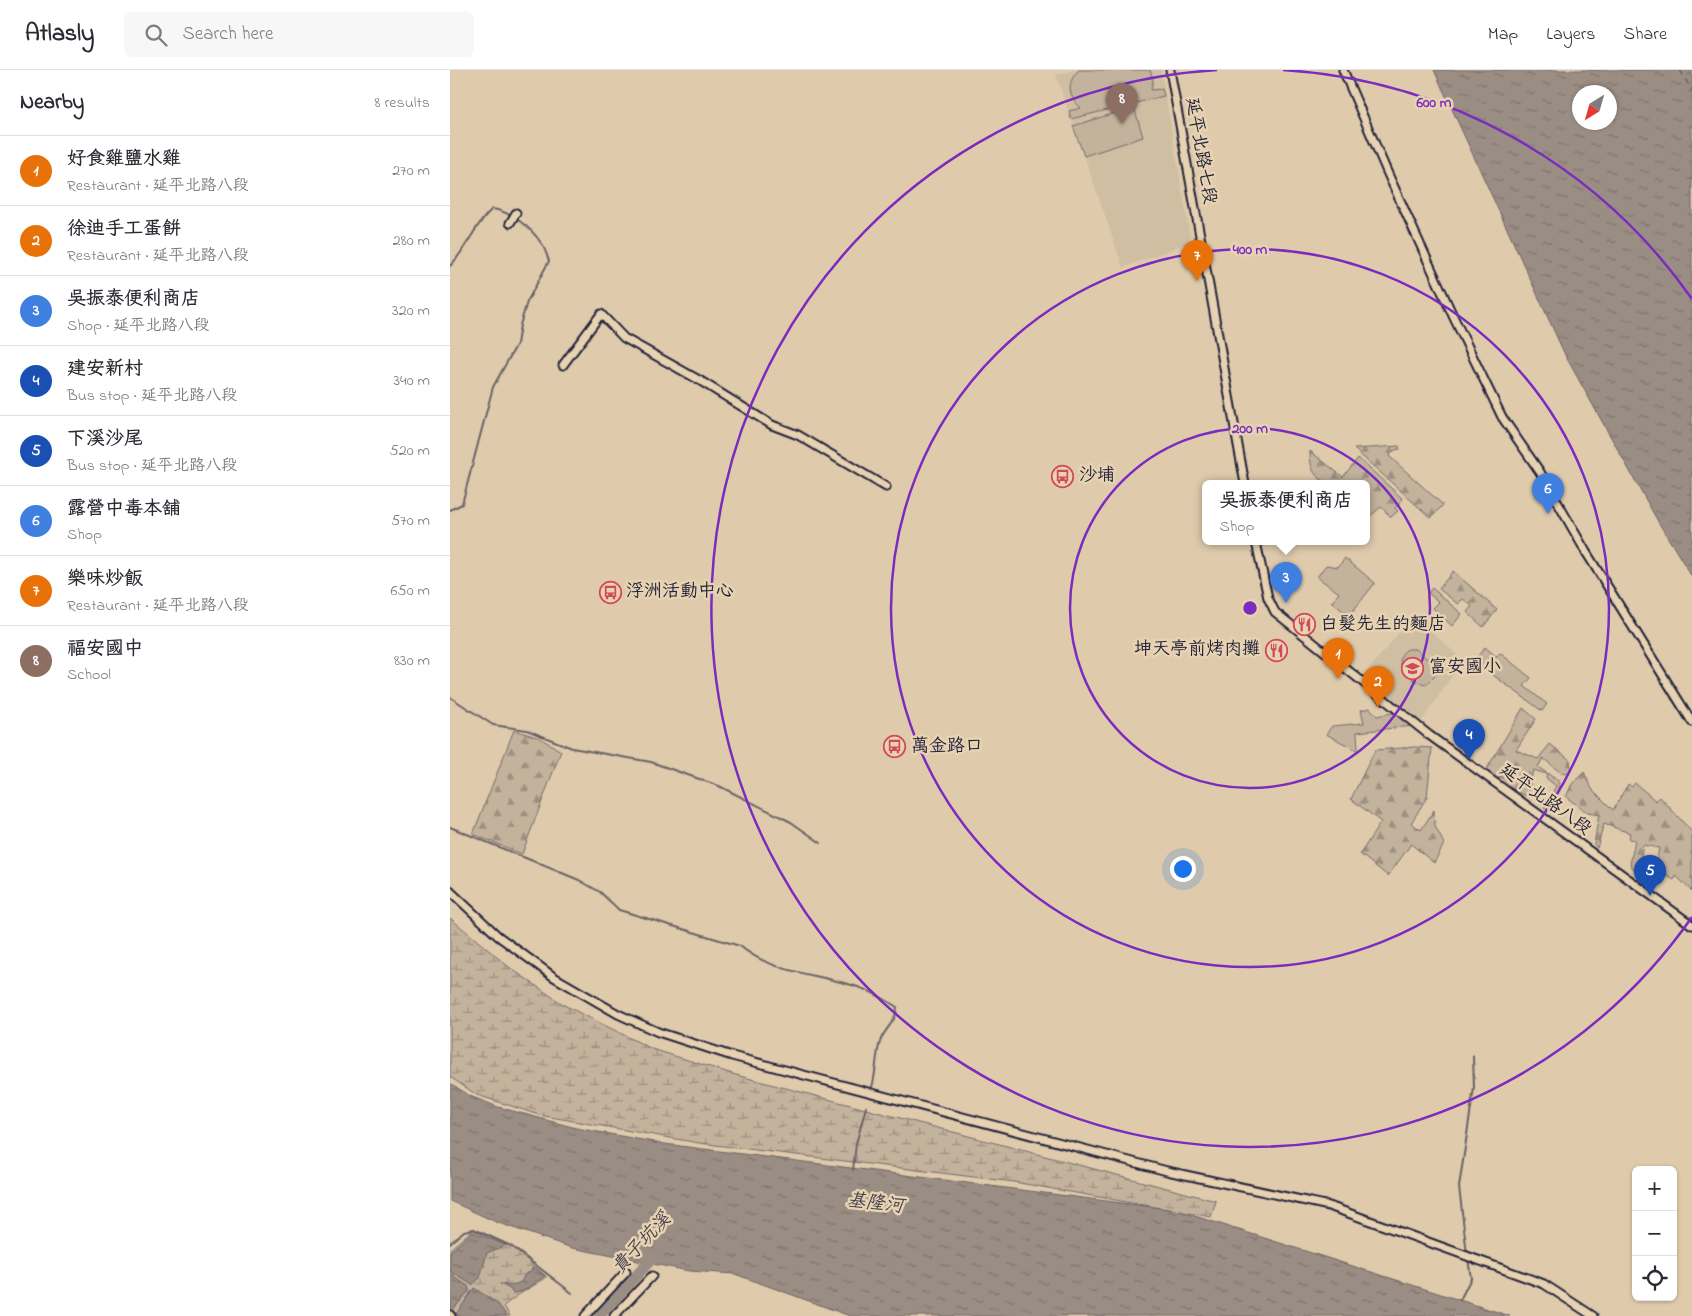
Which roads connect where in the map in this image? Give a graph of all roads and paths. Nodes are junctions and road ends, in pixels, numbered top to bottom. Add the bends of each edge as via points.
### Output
1 (1170, 70) edge
2 (1344, 70) edge
3 (515, 214) dead end
4 (510, 223) dead end
5 (563, 365) dead end
6 (1244, 480) edge
7 (886, 487) dead end
8 (1257, 545) edge
9 (1692, 722) edge
10 (450, 892) edge
11 (1692, 925) edge
12 (626, 1272) dead end
13 (652, 1276) dead end
14 (586, 1316) edge
15 (614, 1316) edge
16 (1593, 1316) edge

1 - 6 street, 延平北路七段
2 - 9 street via 1388,174 1502,417 1540,472
3 - 4 street
5 - 7 street via 601,314 624,338
8 - 11 street, 延平北路八段 via 1268,598 1275,612 1429,735
10 - 16 street via 498,936 554,977 618,1014 658,1032 732,1056 1167,1171 1329,1206 1544,1284
12 - 14 street
13 - 15 street

